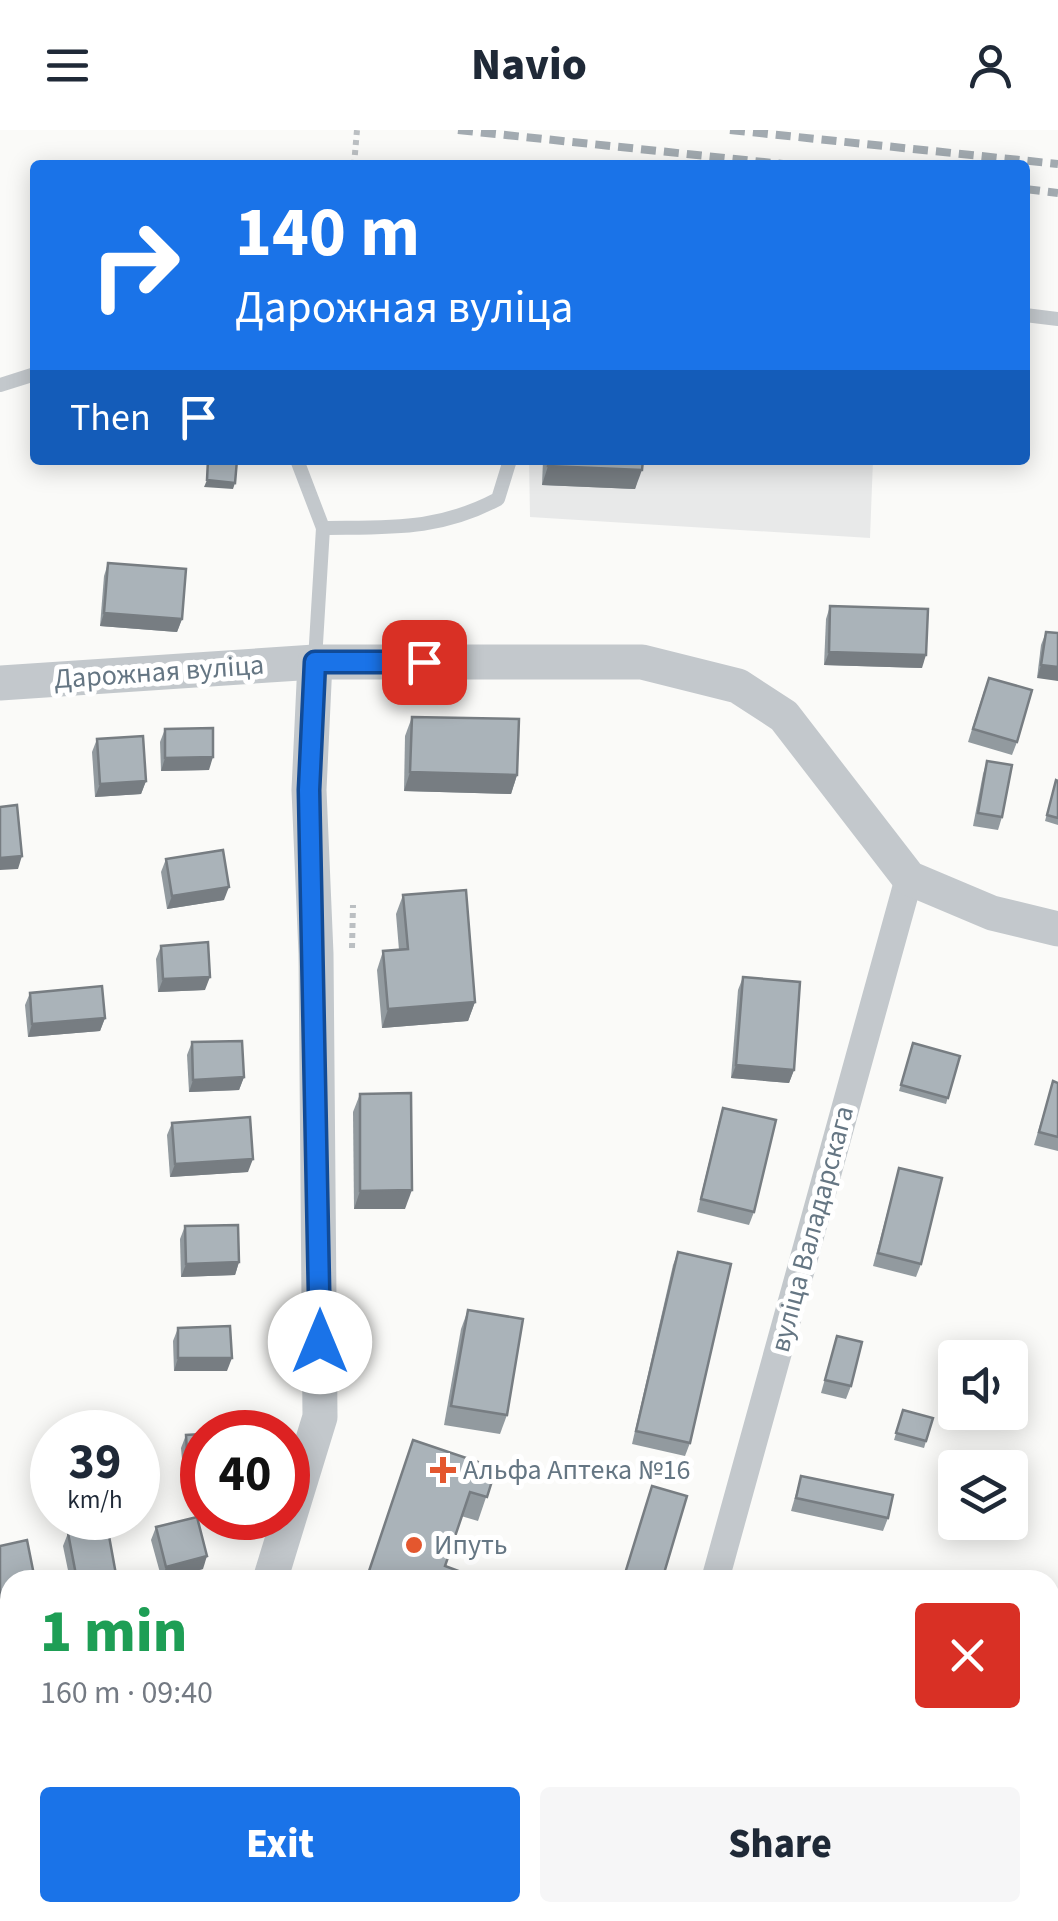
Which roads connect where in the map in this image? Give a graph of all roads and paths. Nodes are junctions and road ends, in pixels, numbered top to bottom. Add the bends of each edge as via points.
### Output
1 (357, 130) edge
2 (354, 160) edge
3 (1030, 316) edge
4 (1058, 319) edge
5 (30, 376) edge
6 (0, 386) edge
7 (299, 465) edge
8 (508, 465) edge
9 (322, 528) junction
10 (315, 662) junction
11 (0, 683) edge
12 (909, 878) junction
13 (1058, 929) edge
14 (273, 1570) edge
15 (719, 1570) edge

1 - 2 path
3 - 4 lane
5 - 6 lane
7 - 9 lane
8 - 9 lane via 498,499 462,518
9 - 10 lane
10 - 11 street, Дарожная вуліца
10 - 12 street, Дарожная вуліца via 642,662 738,686 784,716
10 - 14 street via 309,790 320,1417
12 - 13 street, Дарожная вуліца via 992,913
12 - 15 street, вуліца Валадарскага

